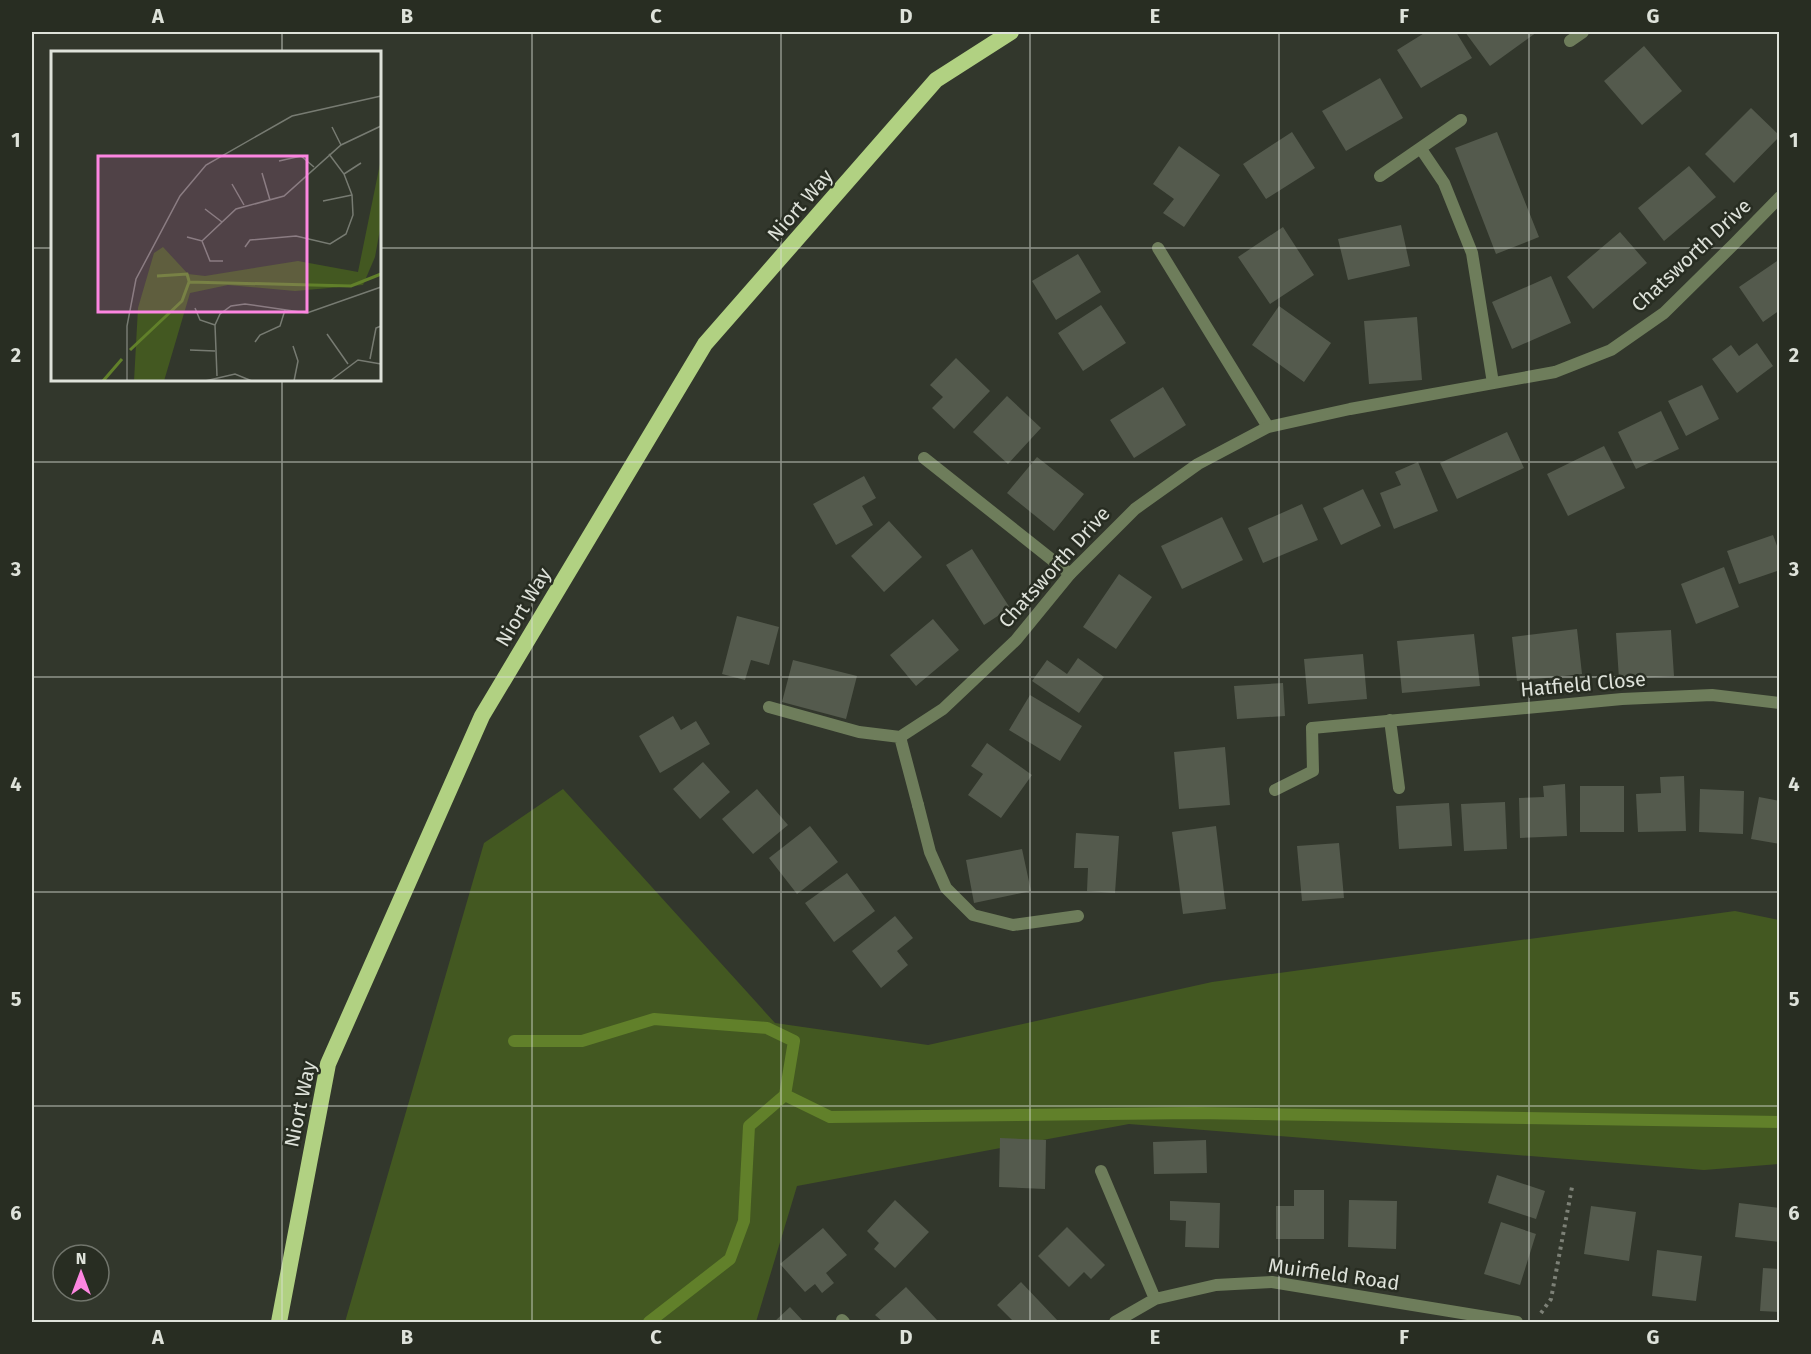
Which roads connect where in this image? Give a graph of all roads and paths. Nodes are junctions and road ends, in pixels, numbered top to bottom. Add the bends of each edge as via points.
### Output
1 (1011, 32) edge
2 (1583, 32) edge
3 (1570, 41) dead end
4 (1461, 120) dead end
5 (1421, 149) junction
6 (1380, 176) dead end
7 (1779, 197) edge
8 (1158, 248) dead end
9 (1493, 383) junction
10 (1268, 427) junction
11 (924, 458) dead end
12 (1070, 574) junction
13 (1779, 703) edge
14 (769, 707) dead end
15 (1390, 720) junction
16 (900, 737) junction
17 (1399, 788) dead end
18 (1275, 790) dead end
19 (1078, 916) dead end
20 (1101, 1171) dead end
21 (1572, 1187) dead end
22 (1155, 1299) junction
23 (1540, 1315) dead end
24 (279, 1323) edge
25 (1115, 1323) edge
26 (1517, 1323) edge

1 - 24 highway, Niort Way via 936,80 705,344 482,716 328,1064
2 - 3 street
4 - 5 street
5 - 6 street
5 - 9 street via 1444,183 1473,253
7 - 9 street, Chatsworth Drive via 1664,313 1611,350 1555,372
8 - 10 street
9 - 10 street, Chatsworth Drive
10 - 12 street, Chatsworth Drive via 1198,464 1135,509
11 - 12 street
12 - 16 street, Chatsworth Drive via 1008,648 943,709
13 - 15 street, Hatfield Close via 1712,695
14 - 16 street via 860,732
15 - 17 street
15 - 18 street, Hatfield Close via 1312,728 1312,771
16 - 19 street via 930,852 946,888 973,915 1013,925
20 - 22 street
21 - 23 path via 1551,1299
22 - 25 street, Muirfield Road
22 - 26 street, Muirfield Road via 1216,1286 1272,1282

